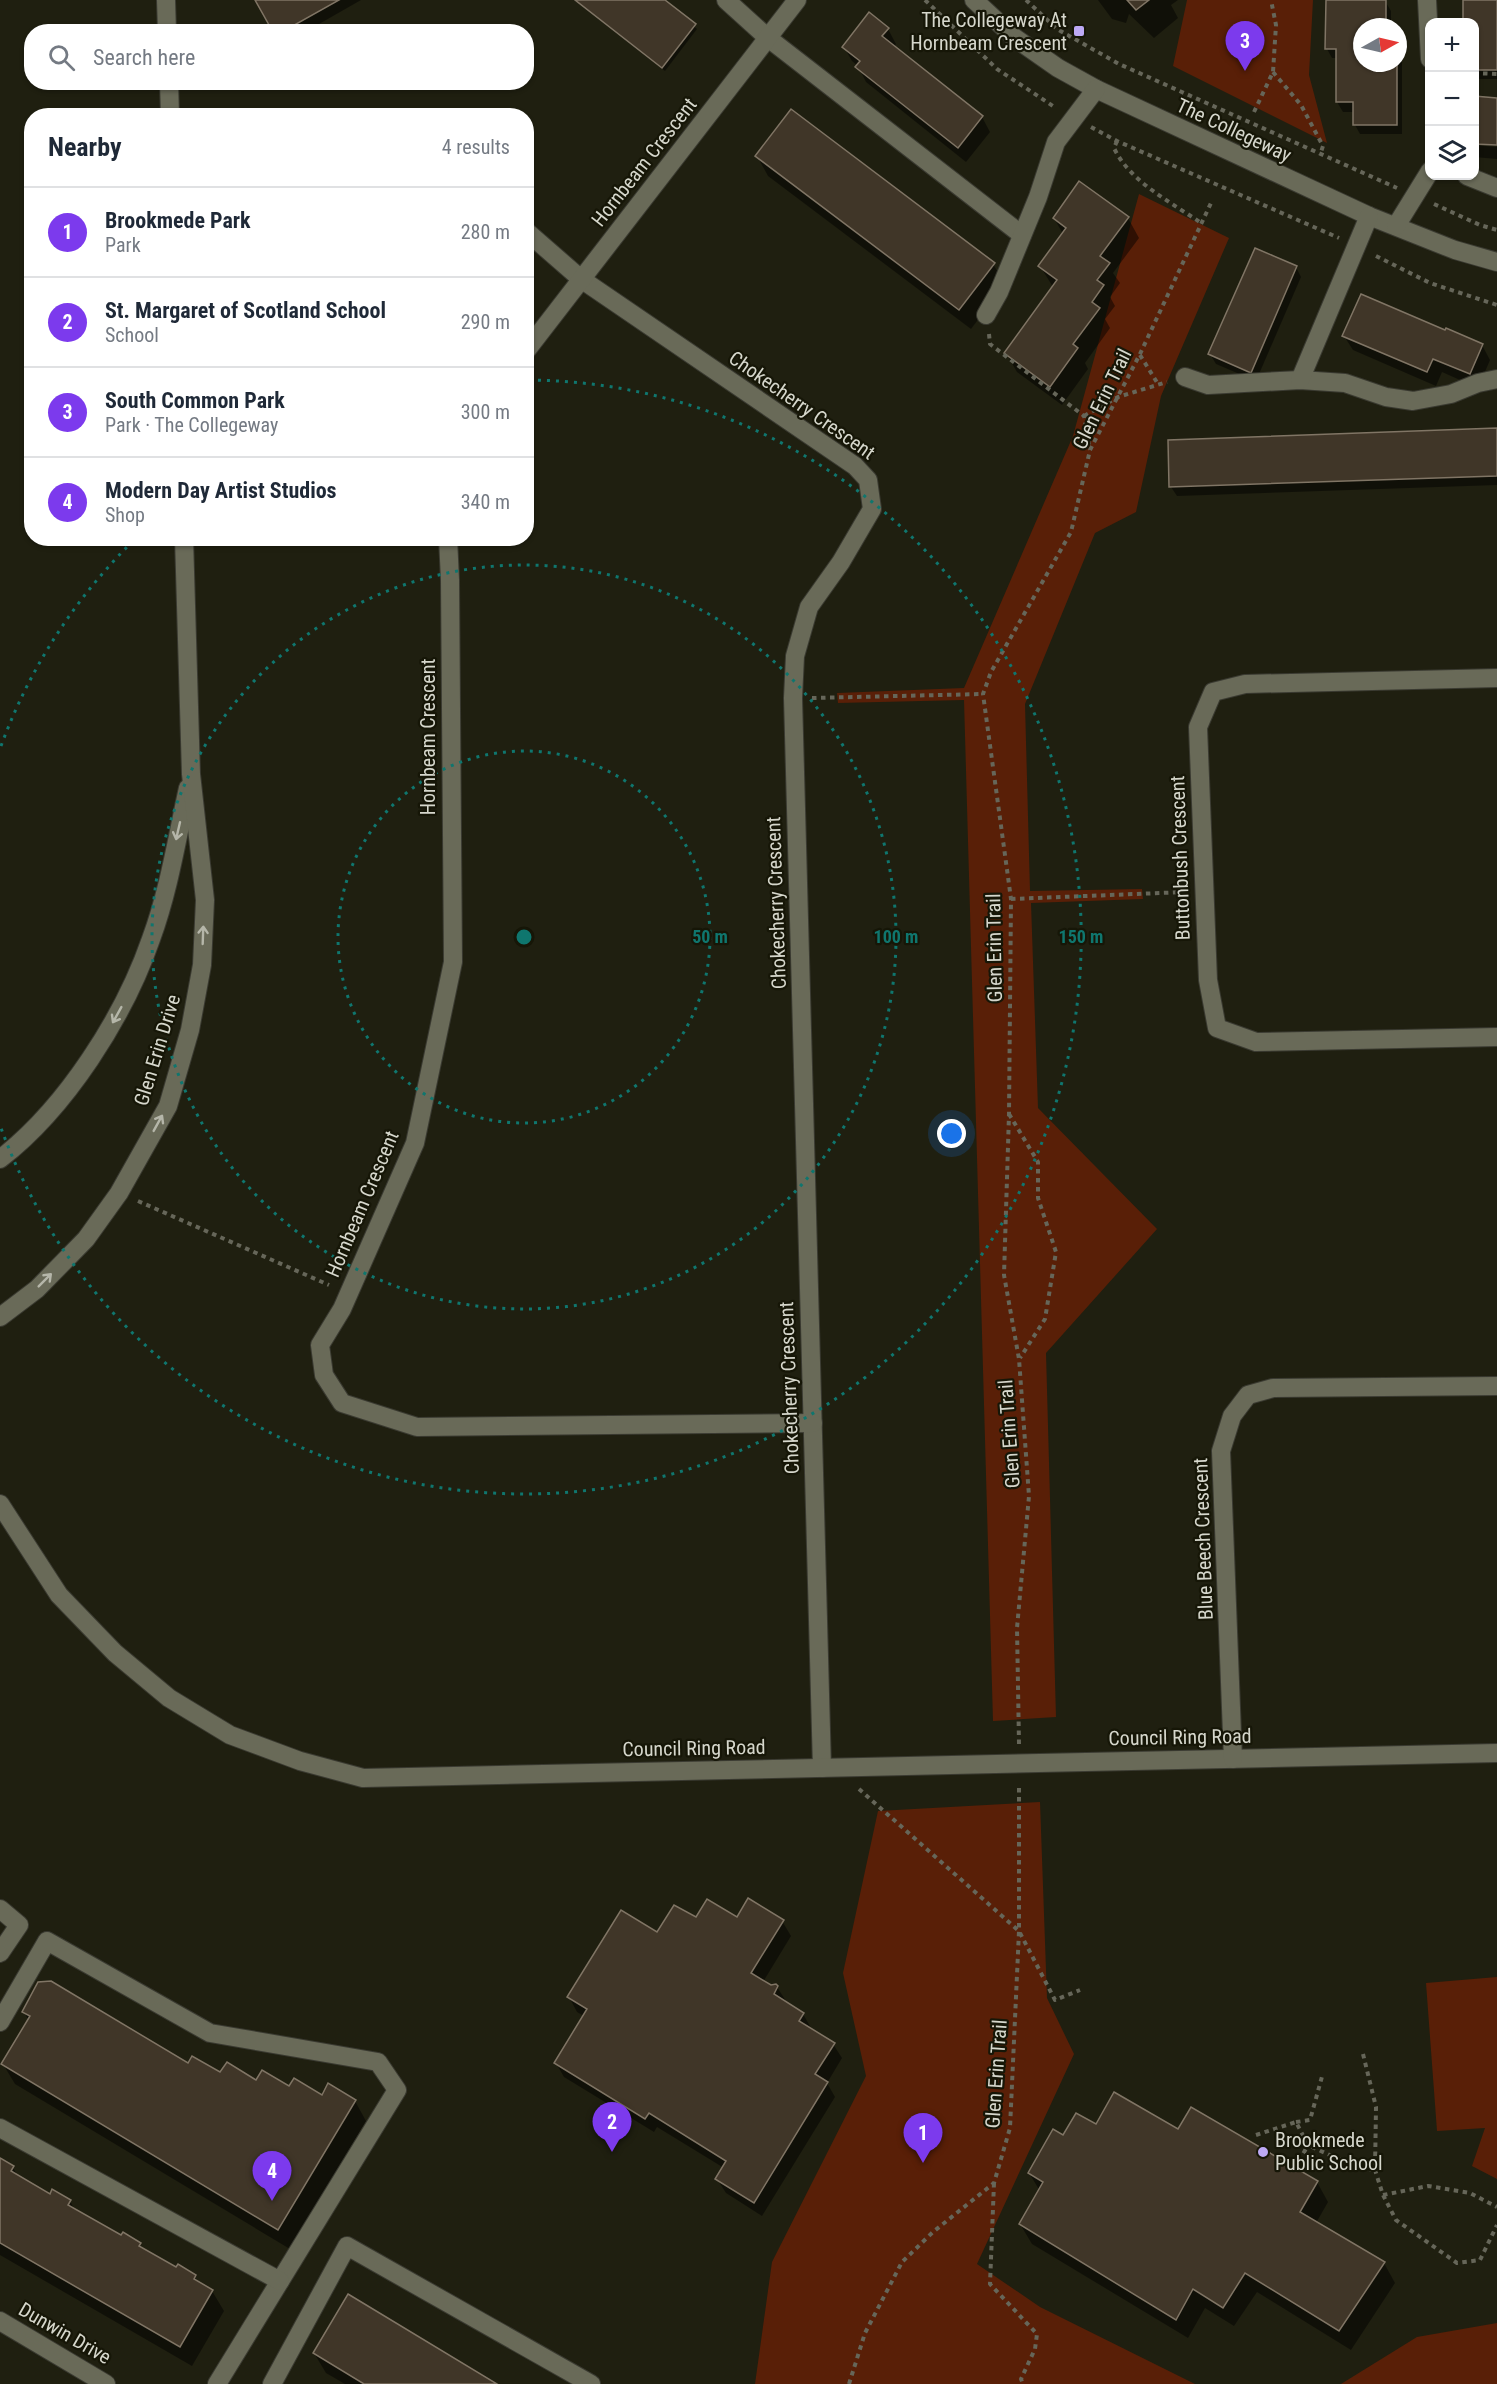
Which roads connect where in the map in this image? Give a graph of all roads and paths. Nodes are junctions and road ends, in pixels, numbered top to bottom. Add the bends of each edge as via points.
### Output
1 (166, 0) edge
2 (726, 0) edge
3 (797, 0) edge
4 (925, 0) edge
5 (974, 0) edge
6 (1026, 0) edge
7 (1271, 0) edge
8 (1427, 0) edge
9 (1428, 18) edge
10 (167, 24) edge
11 (768, 38) junction
12 (1273, 72) junction
13 (1479, 73) edge
14 (1497, 74) edge
15 (1096, 89) junction
16 (169, 90) edge
17 (170, 108) edge
18 (1254, 112) dead end
19 (1074, 118) junction
20 (1117, 141) junction
21 (1320, 155) junction
22 (1425, 179) edge
23 (1477, 180) edge
24 (1497, 188) edge
25 (1414, 196) junction
26 (1211, 203) dead end
27 (1369, 216) junction
28 (1201, 223) junction
29 (1396, 226) junction
30 (1497, 230) edge
31 (1022, 235) junction
32 (534, 238) edge
33 (1357, 246) junction
34 (1497, 262) edge
35 (581, 279) junction
36 (1497, 305) edge
37 (986, 315) joint
38 (534, 341) edge
39 (1140, 354) junction
40 (1185, 377) dead end
41 (1497, 379) edge
42 (1300, 380) junction
43 (1118, 397) junction
44 (1084, 416) junction
45 (1090, 450) junction
46 (184, 546) edge
47 (448, 546) edge
48 (1497, 678) edge
49 (983, 694) junction
50 (793, 698) junction
51 (191, 774) junction
52 (1204, 891) junction
53 (1011, 899) junction
54 (1497, 1037) edge
55 (1009, 1114) junction
56 (0, 1159) edge
57 (119, 1193) junction
58 (349, 1294) junction
59 (0, 1317) edge
60 (1019, 1359) junction
61 (1497, 1386) edge
62 (813, 1423) junction
63 (0, 1504) edge
64 (1019, 1746) dead end
65 (1497, 1753) edge
66 (1233, 1759) junction
67 (822, 1768) junction
68 (1019, 1782) dead end
69 (856, 1787) dead end
70 (0, 1909) edge
71 (1019, 1931) junction
72 (0, 1953) edge
73 (1080, 1990) dead end
74 (0, 2022) edge
75 (1363, 2054) dead end
76 (1323, 2073) dead end
77 (1296, 2122) junction
78 (0, 2128) edge
79 (1256, 2135) dead end
80 (1308, 2145) junction
81 (1299, 2161) dead end
82 (1375, 2170) junction
83 (994, 2183) junction
84 (1383, 2195) junction
85 (1497, 2207) edge
86 (1497, 2225) edge
87 (280, 2281) junction
88 (0, 2321) edge
89 (106, 2384) edge
90 (217, 2384) edge
91 (272, 2384) edge
92 (591, 2384) edge
93 (849, 2384) edge
94 (1023, 2384) edge

1 - 10 street
2 - 11 street
3 - 11 street, Hornbeam Crescent
4 - 19 path via 997,69
5 - 15 street, The Collegeway via 1015,38
6 - 21 path via 1057,29 1119,64
7 - 12 path via 1276,25
8 - 9 street
11 - 31 street
11 - 35 street, Hornbeam Crescent
12 - 18 path
12 - 21 path via 1301,105 1323,146
13 - 14 path
15 - 19 street
15 - 27 street, The Collegeway
16 - 17 street
19 - 20 path
19 - 31 street via 1056,142
20 - 28 path via 1113,148 1120,162 1152,190
20 - 33 path
21 - 25 path
22 - 25 street
23 - 24 street
25 - 29 street
25 - 30 path
26 - 28 path, Glen Erin Trail
27 - 29 street, The Collegeway
27 - 33 street
28 - 39 path, Glen Erin Trail
29 - 34 street, The Collegeway
31 - 37 street
32 - 35 street, Chokecherry Crescent
33 - 36 path via 1430,283
33 - 42 street
35 - 38 street, Hornbeam Crescent
35 - 50 street, Chokecherry Crescent via 855,466 868,480 872,509 809,607 795,656
37 - 44 path via 990,344
39 - 43 path, Glen Erin Trail
39 - 43 path via 1158,384
40 - 42 street via 1208,385
41 - 42 street via 1413,401 1386,397 1345,382
43 - 44 path
43 - 45 path, Glen Erin Trail
44 - 45 path
45 - 49 path, Glen Erin Trail via 1071,532 991,672
46 - 51 street, Glen Erin Drive
47 - 58 street, Hornbeam Crescent via 453,962 415,1143
48 - 52 street, Buttonbush Crescent via 1245,684 1213,692 1198,727
49 - 50 path
49 - 53 path, Glen Erin Trail
50 - 62 street, Chokecherry Crescent
51 -> 56 street, Glen Erin Drive via 152,938 129,994 105,1036 57,1103
57 -> 51 street, Glen Erin Drive via 168,1106 190,1030 202,965 205,900
52 - 53 path
52 - 54 street, Buttonbush Crescent via 1208,980 1217,1028 1256,1042
53 - 55 path, Glen Erin Trail
55 - 60 path, Glen Erin Trail via 1004,1275
55 - 60 path via 1038,1162 1038,1198 1056,1252 1045,1318
57 - 58 path
59 -> 57 street, Glen Erin Drive via 37,1289 86,1239
58 - 62 street, Hornbeam Crescent via 320,1345 324,1375 342,1402 417,1427
60 - 64 path, Glen Erin Trail via 1029,1496 1017,1629
61 - 66 street, Blue Beech Crescent via 1273,1388 1248,1395 1232,1416 1221,1451
62 - 67 street, Chokecherry Crescent
63 - 67 street, Council Ring Road via 59,1595 116,1653 169,1698 230,1735 300,1761 363,1778
65 - 66 street, Council Ring Road
66 - 67 street, Council Ring Road
68 - 71 path, Glen Erin Trail
69 - 71 path
70 - 72 street via 19,1925
71 - 73 path via 1055,2000
71 - 83 path, Glen Erin Trail via 1010,2128
74 - 87 street via 47,1941 210,2033 378,2062 397,2090
75 - 82 path via 1376,2107
76 - 77 path via 1310,2120
77 - 79 path
77 - 80 path
78 - 87 street
80 - 81 path
80 - 82 path via 1360,2169
82 - 84 path
83 - 93 path via 902,2262 865,2333
83 - 94 path, Glen Erin Trail via 990,2284 1037,2334 1035,2349 1021,2379
84 - 85 path via 1428,2186 1470,2193
84 - 86 path via 1396,2220 1457,2263 1480,2260
87 - 90 street
88 - 89 street, Dunwin Drive
91 - 92 street via 348,2246

